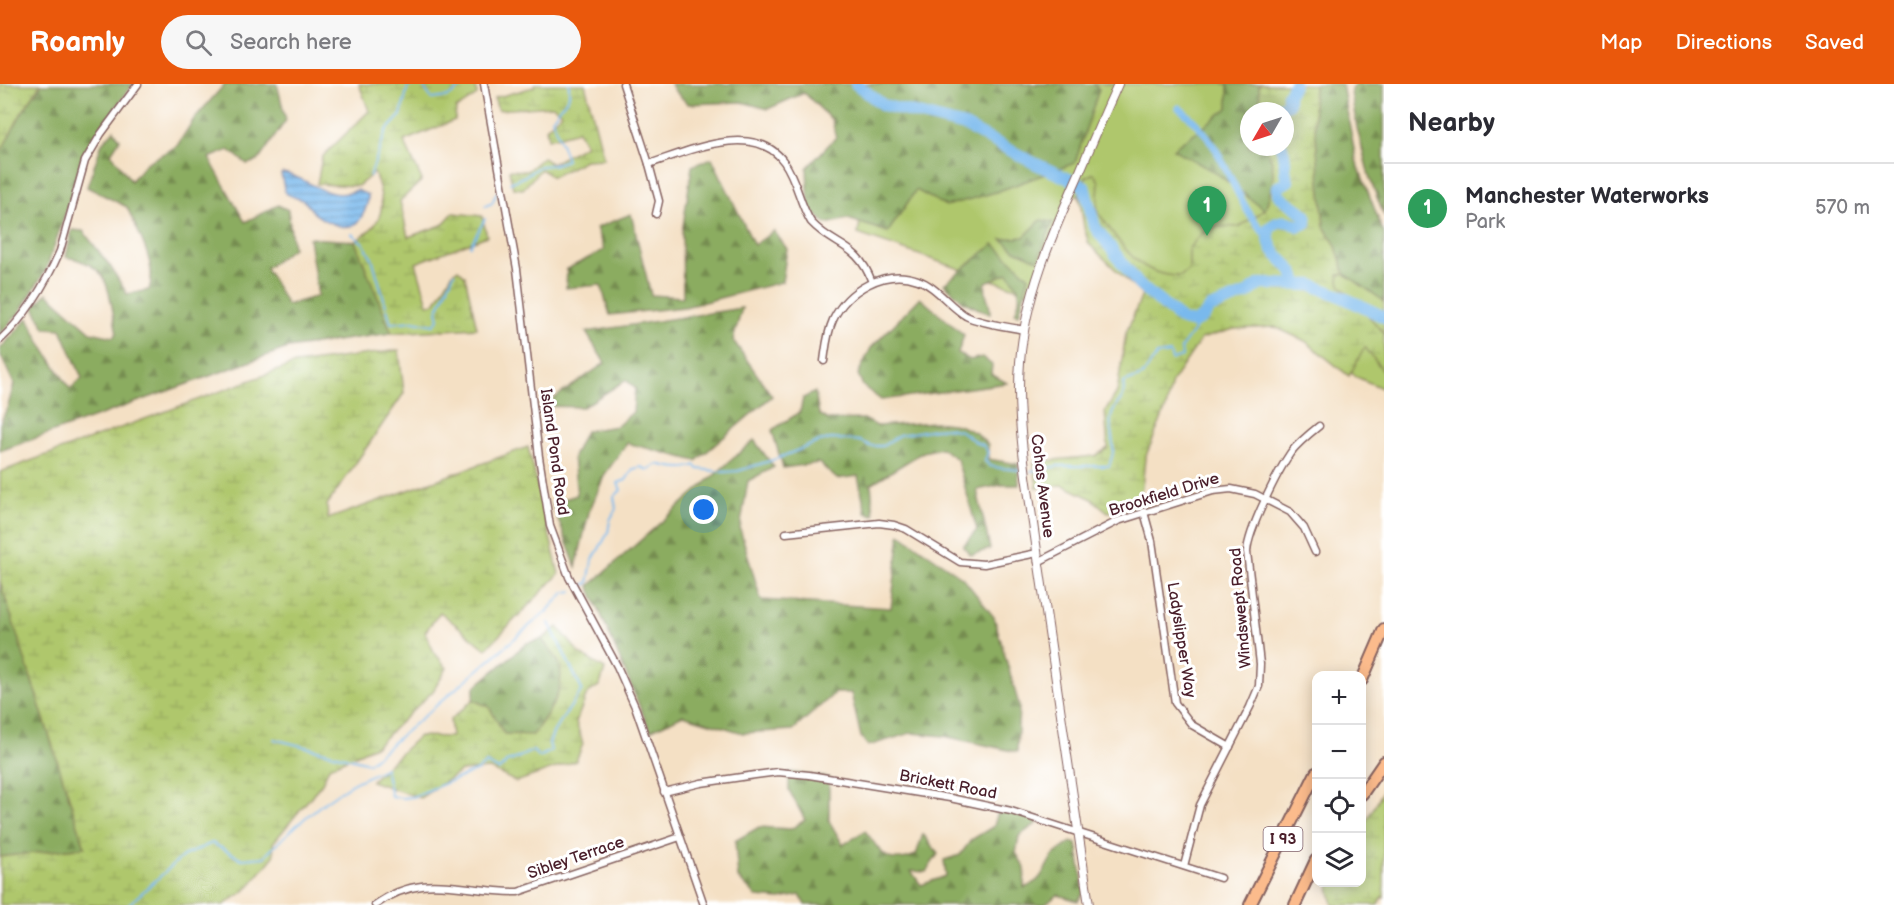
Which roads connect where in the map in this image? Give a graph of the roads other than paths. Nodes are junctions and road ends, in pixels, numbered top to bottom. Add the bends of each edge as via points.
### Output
1 (138, 84) edge
2 (484, 84) edge
3 (623, 84) edge
4 (1118, 84) edge
5 (649, 164) junction
6 (656, 214) dead end
7 (872, 282) junction
8 (1024, 330) junction
9 (0, 340) edge
10 (824, 361) dead end
11 (1318, 426) dead end
12 (1266, 499) junction
13 (1144, 512) junction
14 (786, 533) dead end
15 (1314, 552) dead end
16 (1038, 557) junction
17 (1384, 629) edge
18 (1366, 671) edge
19 (1230, 747) junction
20 (1384, 762) edge
21 (1313, 779) edge
22 (1366, 788) edge
23 (664, 792) junction
24 (1079, 832) junction
25 (680, 837) junction
26 (1184, 866) junction
27 (1312, 870) edge
28 (1220, 878) dead end
29 (375, 905) edge
30 (704, 905) edge
31 (1089, 905) edge
32 (1250, 905) edge
33 (1294, 905) edge

1 - 9 street via 85,161 54,265 29,306
2 - 23 street, Island Pond Road via 517,269 550,526 569,577 627,687
3 - 5 street
4 - 8 street, Cohas Avenue via 1040,268
5 - 6 street via 658,201
5 - 7 street via 719,142 762,145 783,160 811,222 850,249 866,266
7 - 8 street via 905,277 919,280 967,316
7 - 10 street via 856,292 834,319
8 - 16 street, Cohas Avenue via 1019,409
11 - 12 street, Windswept Road via 1293,450
12 - 13 street, Brookfield Drive via 1247,491 1222,489
12 - 15 street, Brookfield Drive via 1300,522
12 - 19 street, Windswept Road via 1246,552 1260,664 1259,686
13 - 16 street, Brookfield Drive
13 - 19 street, Ladyslipper Way via 1152,541 1175,703 1192,724
14 - 16 street, Brookfield Drive via 879,523 906,529 960,562 984,564
16 - 24 street, Cohas Avenue
17 - 18 highway
19 - 26 street, Windswept Road via 1200,806
20 - 22 highway
21 - 32 highway, I 93
23 - 24 street, Brickett Road via 701,783 794,772 985,805
23 - 25 street, Island Pond Road
24 - 26 street, Brickett Road
24 - 31 street, Cohas Avenue
25 - 29 street, Sibley Terrace via 518,891 423,885 393,893
25 - 30 street, Island Pond Road
26 - 28 street, Brickett Road
27 - 33 highway, I 93

